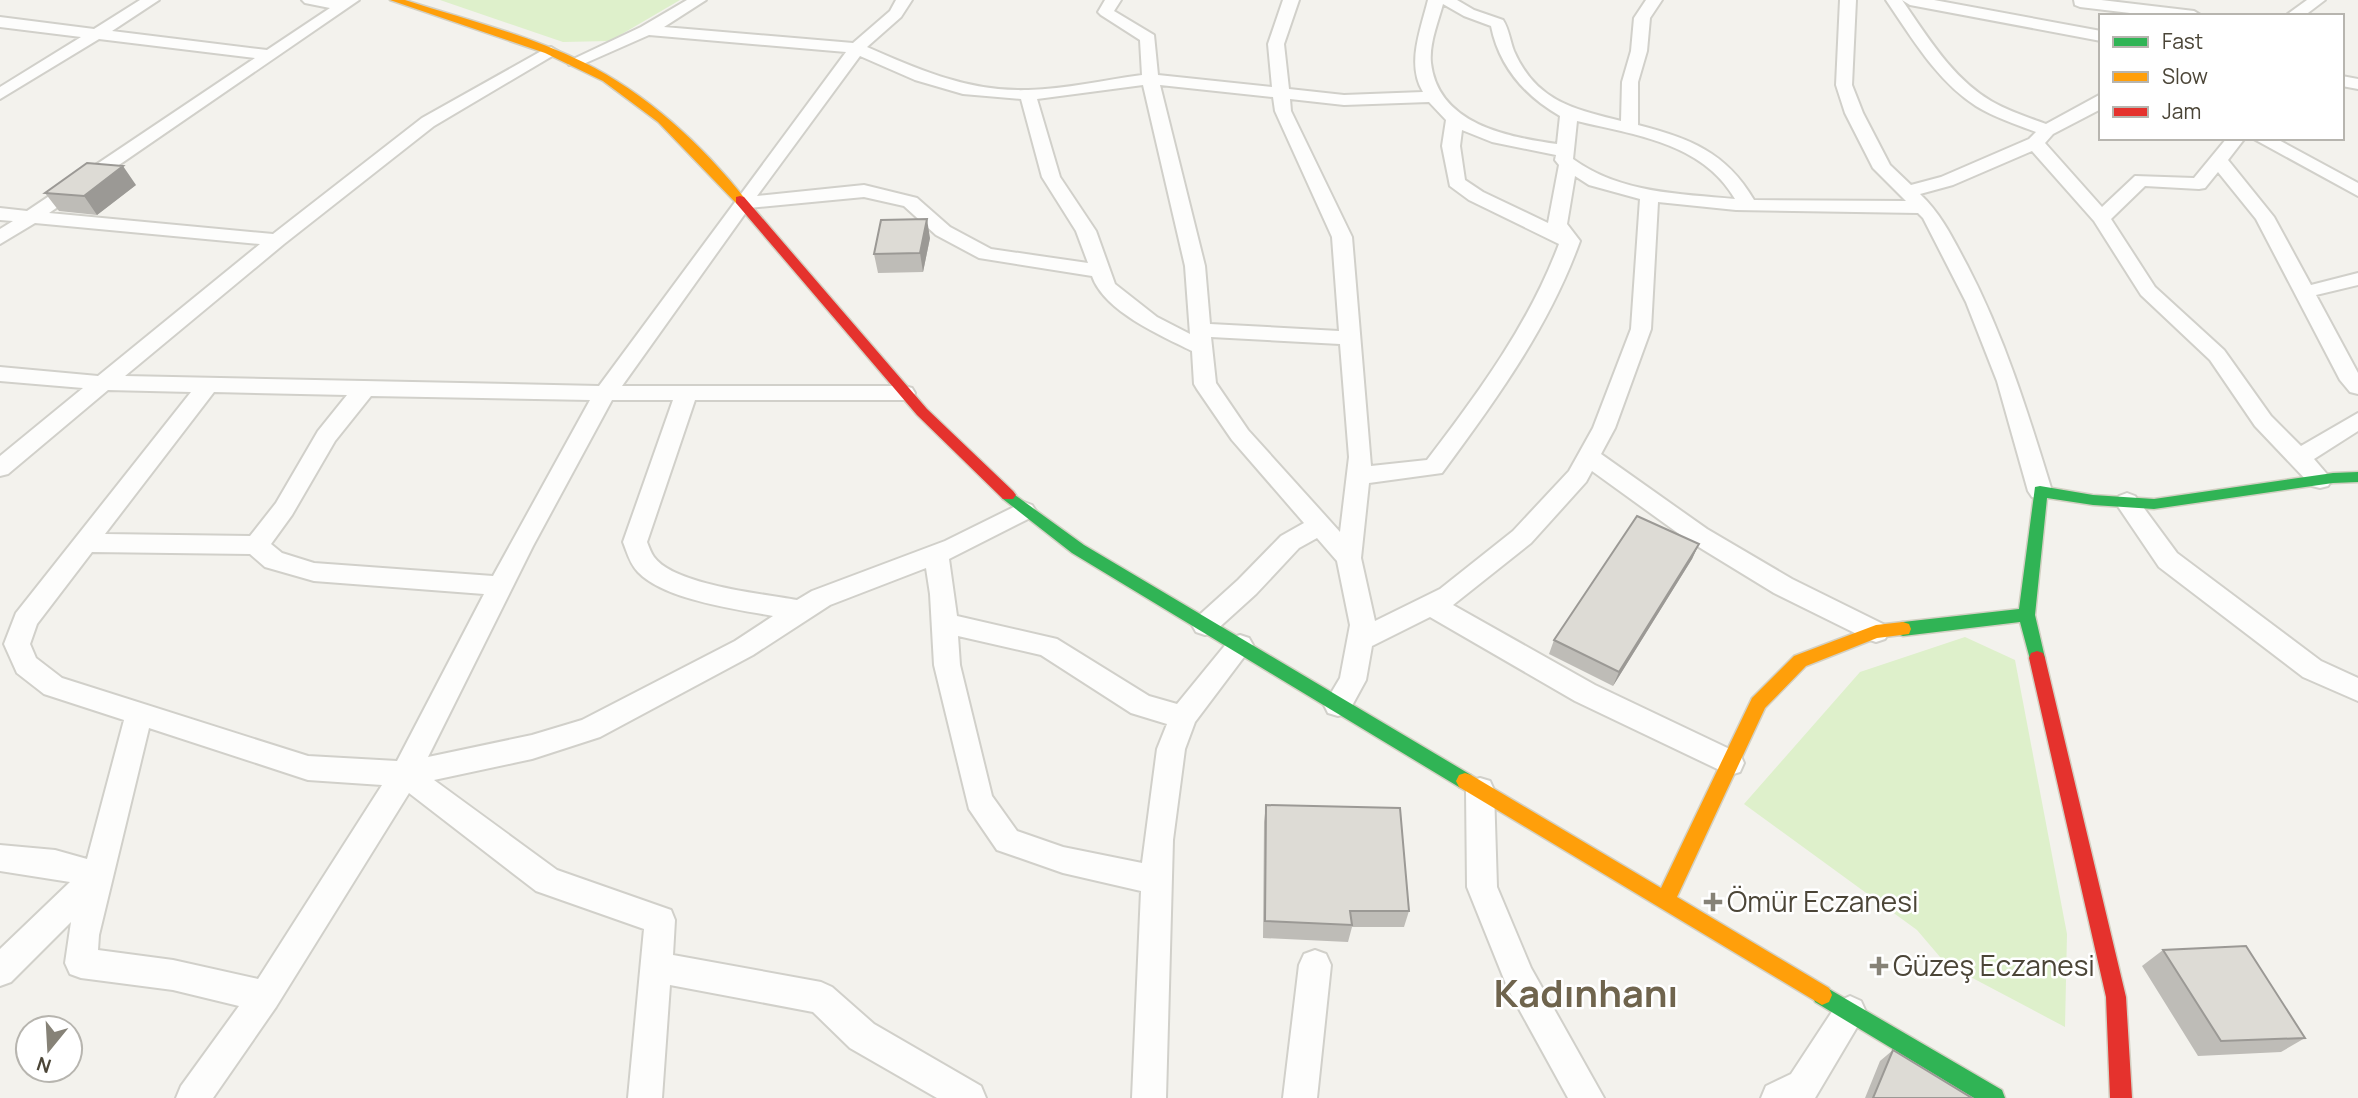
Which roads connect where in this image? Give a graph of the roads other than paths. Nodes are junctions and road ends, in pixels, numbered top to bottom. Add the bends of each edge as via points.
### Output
1 (151, 0) edge
2 (310, 0) edge
3 (395, 0) edge
4 (698, 0) edge
5 (905, 0) edge
6 (1113, 0) edge
7 (1292, 0) edge
8 (1436, 0) edge
9 (1446, 0) edge
10 (1654, 0) edge
11 (1848, 0) edge
12 (1894, 0) edge
13 (1910, 0) edge
14 (2286, 0) edge
15 (2080, 1) edge
16 (347, 3) edge
17 (1947, 3) edge
18 (2306, 8) edge
19 (2179, 14) edge
20 (0, 22) edge
21 (647, 30) junction
22 (98, 33) junction
23 (2096, 35) edge
24 (856, 48) junction
25 (551, 52) junction
26 (270, 55) junction
27 (575, 62) junction
28 (1150, 79) junction
29 (0, 94) edge
30 (1028, 95) junction
31 (1281, 95) junction
32 (1432, 97) junction
33 (2099, 102) edge
34 (1569, 113) junction
35 (1455, 118) junction
36 (1629, 128) junction
37 (2041, 136) junction
38 (2235, 140) edge
39 (2265, 140) edge
40 (1567, 158) junction
41 (2220, 162) junction
42 (2358, 190) edge
43 (1907, 192) junction
44 (1649, 196) junction
45 (743, 203) junction
46 (1747, 204) junction
47 (1922, 207) junction
48 (0, 214) edge
49 (30, 217) junction
50 (2101, 218) junction
51 (0, 238) edge
52 (277, 240) junction
53 (1570, 241) junction
54 (1100, 271) junction
55 (2358, 279) edge
56 (2305, 292) junction
57 (1349, 338) junction
58 (1201, 339) junction
59 (0, 374) edge
60 (101, 383) junction
61 (208, 385) junction
62 (2358, 387) edge
63 (365, 388) junction
64 (605, 393) junction
65 (686, 393) junction
66 (904, 393) junction
67 (2358, 421) edge
68 (1589, 457) junction
69 (2300, 458) junction
70 (0, 468) edge
71 (1358, 476) junction
72 (2358, 477) edge
73 (2320, 480) junction
74 (2040, 491) junction
75 (2127, 502) junction
76 (1024, 511) junction
77 (1319, 524) junction
78 (85, 543) junction
79 (256, 545) junction
80 (936, 554) junction
81 (1349, 558) junction
82 (500, 586) junction
83 (1431, 605) junction
84 (801, 611) junction
85 (2027, 615) junction
86 (945, 623) junction
87 (1205, 625) junction
88 (1876, 632) junction
89 (1360, 640) junction
90 (8, 643) edge
91 (1240, 645) junction
92 (2358, 690) edge
93 (1338, 705) junction
94 (139, 714) junction
95 (1183, 716) junction
96 (1730, 763) junction
97 (405, 774) junction
98 (1480, 790) junction
99 (0, 858) edge
100 (98, 875) junction
101 (1156, 880) junction
102 (1665, 901) junction
103 (1315, 965) dead end
104 (654, 967) junction
105 (0, 971) edge
106 (265, 996) junction
107 (1850, 1012) junction
108 (1802, 1095) edge
109 (193, 1098) edge
110 (645, 1098) edge
111 (969, 1098) edge
112 (1149, 1098) edge
113 (1300, 1098) edge
114 (1587, 1098) edge
115 (1994, 1098) edge
116 (2121, 1098) edge

1 - 22 street
2 - 16 street
3 - 25 main road
4 - 21 street
5 - 24 street via 901,10
6 - 28 street via 1106,12 1148,38
7 - 31 street via 1276,44
8 - 32 street via 1423,62
9 - 34 street via 1498,23 1512,66 1535,92
10 - 36 street via 1642,18 1630,82
11 - 43 street via 1844,85 1882,168
12 - 37 street via 1936,61 1966,92
13 - 17 street
14 - 18 street
15 - 19 street
15 - 23 street
16 - 26 street
17 - 23 street
20 - 22 street
21 - 24 street
21 - 27 street
22 - 26 street
22 - 29 street
24 - 30 street via 921,77 969,90
24 - 45 street
25 - 27 main road
25 - 52 street via 428,122
26 - 49 street
27 - 45 main road via 657,115
28 - 30 street
28 - 31 street
28 - 58 street via 1195,266
30 - 54 street via 1051,177 1086,231
31 - 32 street via 1344,100
31 - 57 street via 1283,111 1342,237
32 - 35 street
33 - 37 street
34 - 36 street
34 - 40 street
35 - 40 street via 1494,139
35 - 53 street via 1451,146 1456,182
36 - 46 street via 1707,157 1735,183
37 - 43 street via 1947,181
37 - 50 street
38 - 41 street
39 - 42 street
40 - 44 street via 1574,170 1601,183
40 - 53 street via 1557,223
41 - 50 street via 2199,184 2141,180
41 - 56 street via 2265,217
43 - 47 street
44 - 46 street
44 - 68 street via 1641,329
45 - 54 street via 864,191 910,202 943,231 986,254
45 - 64 street
45 - 66 main road
46 - 47 street
47 - 74 street via 1931,215 1976,302 2008,381
48 - 49 street
49 - 51 street
49 - 52 street
50 - 69 street via 2148,291 2217,355 2263,421
52 - 60 street
53 - 71 street via 1527,333 1495,386 1434,467
54 - 58 street via 1106,287 1150,322
55 - 56 street
56 - 62 street
57 - 58 street
57 - 71 street
58 - 77 street via 1205,384 1240,435
59 - 60 street
60 - 61 street
60 - 70 street
61 - 63 street
61 - 78 street
63 - 64 street
63 - 79 street via 326,436 284,509
64 - 65 street
64 - 82 street
65 - 66 street
65 - 84 street via 635,542 645,565 668,581
66 - 76 main road
67 - 69 street
68 - 83 street via 1578,476 1522,537 1450,596
68 - 88 street via 1698,535 1783,586
69 - 73 street
71 - 81 street
72 - 73 main road
73 - 75 main road via 2154,504
74 - 75 main road
74 - 85 main road
75 - 92 street via 2168,560 2312,669
76 - 80 street
76 - 87 main road
77 - 81 street
77 - 87 street via 1290,542
78 - 79 street
78 - 90 street
79 - 82 street via 274,560 314,572
80 - 84 street via 821,598
80 - 86 street
81 - 89 street via 1363,625
82 - 97 street
83 - 89 street
83 - 96 street via 1585,694
84 - 97 street via 744,648 590,729 532,747
85 - 88 main road
85 - 116 main road via 2116,998
86 - 95 street via 1048,646 1141,705
86 - 101 street via 947,665 979,800 1007,841 1063,860
87 - 91 main road
88 - 96 main road via 1800,662 1758,703
89 - 93 street via 1353,680
90 - 94 street via 53,686
91 - 93 main road
91 - 95 street
93 - 98 main road
94 - 97 street via 308,768
94 - 100 street
95 - 101 street via 1171,749
96 - 102 main road
97 - 104 street via 547,881 660,920
97 - 106 street
98 - 102 main road
98 - 114 street via 1482,887 1518,978
99 - 100 street
100 - 105 street
100 - 106 street via 81,963 173,975
101 - 112 street
102 - 107 main road
103 - 113 street
104 - 110 street
104 - 111 street via 821,998 862,1036
106 - 109 street
107 - 108 street
107 - 115 main road

